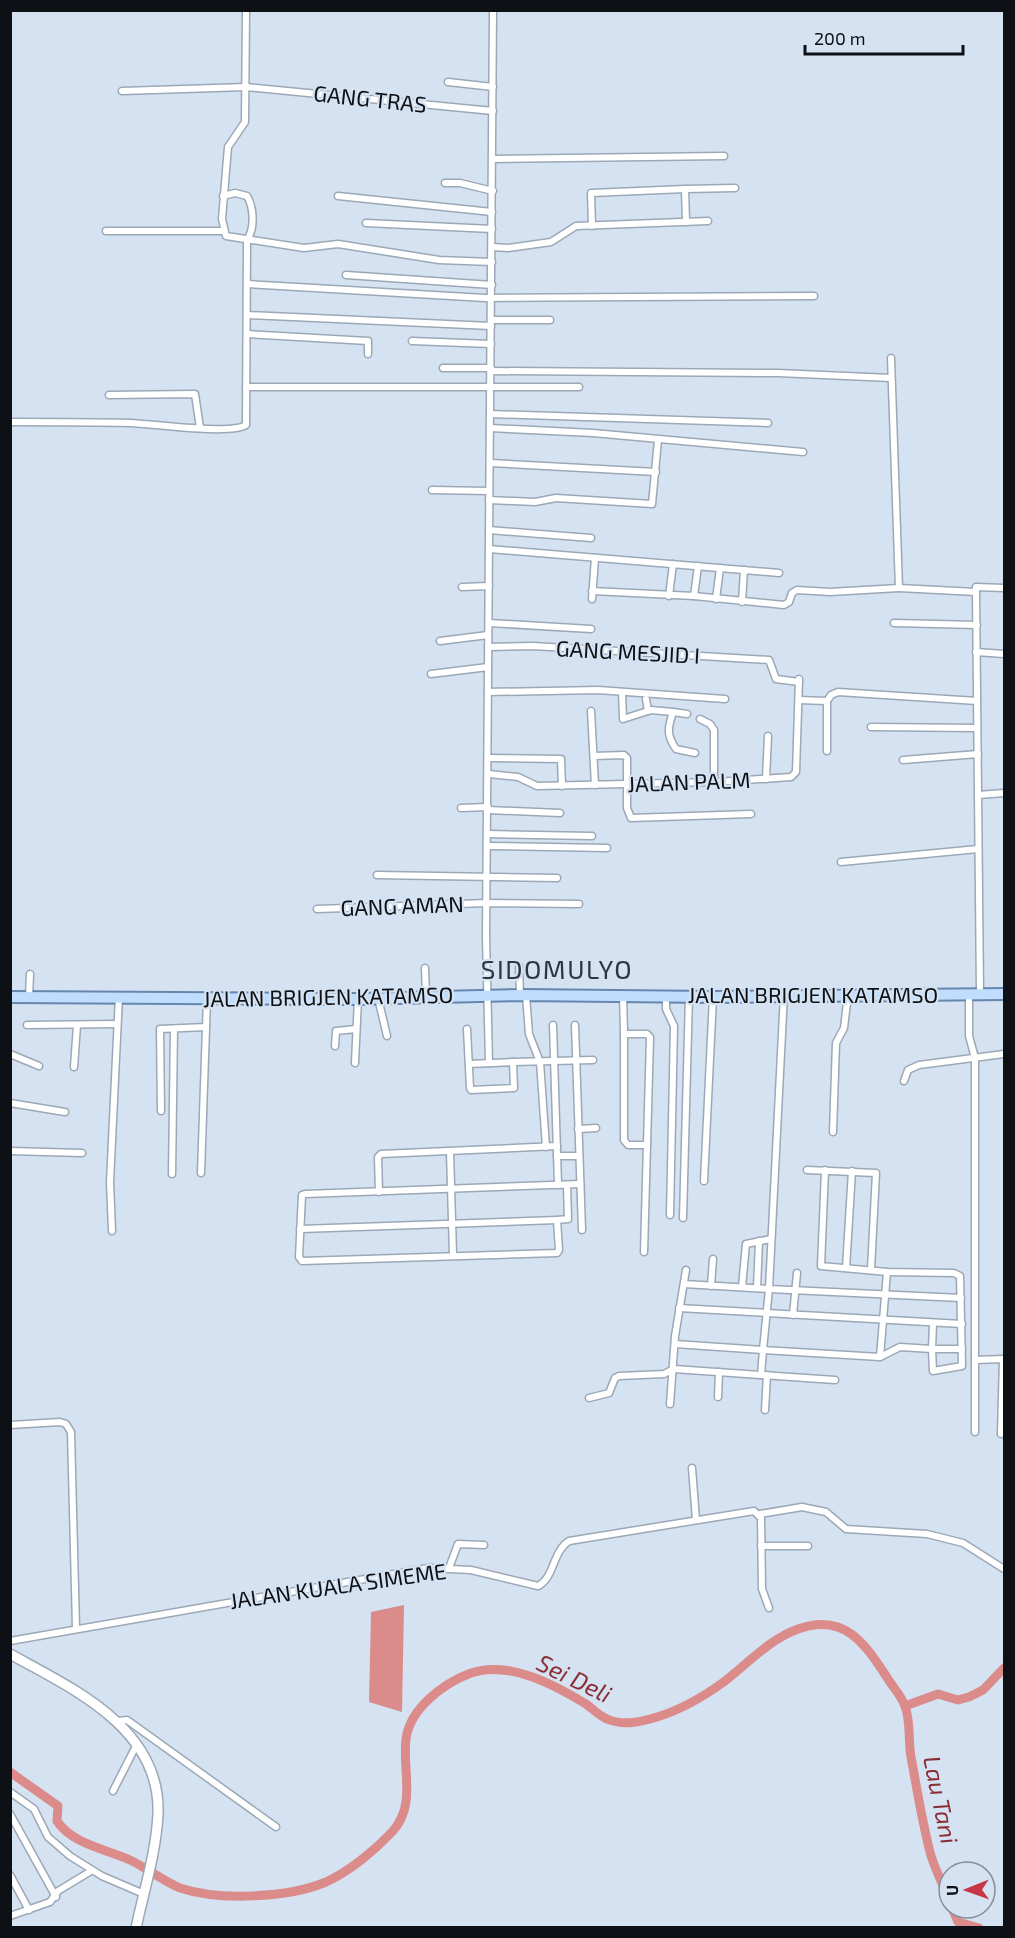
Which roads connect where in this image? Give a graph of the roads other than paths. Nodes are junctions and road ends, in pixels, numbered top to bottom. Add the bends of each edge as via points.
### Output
1 (246, 10) edge
2 (493, 10) edge
3 (448, 82) dead end
4 (246, 87) junction
5 (493, 87) junction
6 (122, 91) dead end
7 (494, 111) junction
8 (724, 156) dead end
9 (493, 159) junction
10 (446, 183) dead end
11 (735, 188) dead end
12 (685, 189) junction
13 (493, 191) junction
14 (223, 196) junction
15 (338, 196) dead end
16 (492, 212) junction
17 (708, 221) dead end
18 (686, 222) junction
19 (366, 223) dead end
20 (592, 226) junction
21 (492, 229) junction
22 (106, 231) dead end
23 (223, 231) junction
24 (247, 240) junction
25 (492, 247) junction
26 (492, 262) junction
27 (346, 275) dead end
28 (247, 284) junction
29 (492, 285) junction
30 (814, 296) dead end
31 (492, 297) junction
32 (247, 315) junction
33 (550, 320) dead end
34 (491, 323) junction
35 (247, 334) junction
36 (412, 340) dead end
37 (491, 344) junction
38 (368, 354) dead end
39 (891, 358) dead end
40 (443, 368) dead end
41 (491, 370) junction
42 (891, 378) junction
43 (246, 387) junction
44 (579, 387) dead end
45 (490, 388) junction
46 (109, 395) dead end
47 (490, 414) junction
48 (10, 422) edge
49 (768, 423) dead end
50 (200, 428) junction
51 (490, 428) junction
52 (658, 440) junction
53 (803, 452) dead end
54 (490, 463) junction
55 (656, 472) junction
56 (432, 490) dead end
57 (489, 491) junction
58 (489, 500) junction
59 (489, 530) junction
60 (591, 538) dead end
61 (489, 549) junction
62 (595, 558) junction
63 (674, 564) junction
64 (698, 566) junction
65 (720, 568) junction
66 (744, 570) junction
67 (779, 573) dead end
68 (489, 586) junction
69 (462, 587) dead end
70 (898, 588) junction
71 (1005, 588) edge
72 (592, 591) junction
73 (976, 592) junction
74 (669, 596) junction
75 (694, 596) junction
76 (592, 599) dead end
77 (716, 599) junction
78 (741, 602) junction
79 (489, 623) junction
80 (894, 623) dead end
81 (976, 625) junction
82 (591, 629) dead end
83 (488, 635) junction
84 (440, 641) dead end
85 (488, 647) junction
86 (976, 652) junction
87 (1005, 654) edge
88 (488, 667) junction
89 (431, 674) dead end
90 (799, 680) joint
91 (488, 692) junction
92 (622, 692) junction
93 (646, 699) dead end
94 (725, 699) dead end
95 (799, 700) junction
96 (827, 701) junction
97 (976, 701) junction
98 (591, 711) dead end
99 (648, 711) junction
100 (673, 712) junction
101 (687, 714) dead end
102 (700, 719) dead end
103 (871, 727) dead end
104 (977, 728) junction
105 (768, 736) dead end
106 (827, 751) dead end
107 (695, 753) dead end
108 (978, 754) junction
109 (594, 756) junction
110 (488, 758) junction
111 (903, 760) dead end
112 (489, 774) junction
113 (766, 779) junction
114 (714, 782) junction
115 (629, 784) junction
116 (595, 785) junction
117 (562, 786) junction
118 (1005, 793) edge
119 (978, 795) junction
120 (461, 808) dead end
121 (488, 808) junction
122 (560, 813) dead end
123 (751, 814) dead end
124 (488, 834) junction
125 (592, 836) dead end
126 (488, 846) junction
127 (607, 848) dead end
128 (978, 849) junction
129 (841, 862) dead end
130 (378, 875) dead end
131 (487, 876) junction
132 (557, 878) dead end
133 (487, 903) junction
134 (579, 904) dead end
135 (316, 909) dead end
136 (519, 966) dead end
137 (425, 968) dead end
138 (30, 974) dead end
139 (623, 994) junction
140 (784, 994) junction
141 (848, 994) junction
142 (975, 994) junction
143 (1005, 994) edge
144 (523, 995) junction
145 (666, 995) junction
146 (119, 996) junction
147 (426, 996) junction
148 (486, 996) junction
149 (690, 996) junction
150 (10, 997) edge
151 (29, 997) junction
152 (713, 997) junction
153 (378, 998) junction
154 (207, 999) junction
155 (358, 999) junction
156 (27, 1024) dead end
157 (117, 1024) junction
158 (77, 1025) junction
159 (553, 1025) dead end
160 (575, 1025) dead end
161 (206, 1027) junction
162 (174, 1029) junction
163 (356, 1029) junction
164 (467, 1029) dead end
165 (624, 1034) junction
166 (387, 1036) dead end
167 (335, 1046) dead end
168 (10, 1054) edge
169 (1005, 1054) edge
170 (975, 1058) junction
171 (576, 1060) junction
172 (593, 1060) dead end
173 (554, 1061) junction
174 (513, 1062) junction
175 (540, 1062) junction
176 (355, 1063) dead end
177 (469, 1064) junction
178 (489, 1064) junction
179 (39, 1066) dead end
180 (74, 1067) dead end
181 (904, 1081) dead end
182 (10, 1103) edge
183 (161, 1111) dead end
184 (65, 1112) dead end
185 (596, 1128) dead end
186 (578, 1129) junction
187 (833, 1132) dead end
188 (557, 1146) junction
189 (647, 1146) junction
190 (546, 1147) junction
191 (10, 1151) edge
192 (450, 1151) junction
193 (82, 1153) dead end
194 (557, 1156) junction
195 (579, 1156) junction
196 (807, 1170) dead end
197 (825, 1170) junction
198 (852, 1171) junction
199 (201, 1173) dead end
200 (172, 1174) dead end
201 (704, 1181) dead end
202 (580, 1184) junction
203 (558, 1185) junction
204 (567, 1185) junction
205 (451, 1189) junction
206 (379, 1192) junction
207 (670, 1215) dead end
208 (683, 1218) dead end
209 (568, 1219) junction
210 (581, 1219) junction
211 (557, 1220) junction
212 (452, 1222) junction
213 (300, 1229) junction
214 (582, 1230) dead end
215 (112, 1231) dead end
216 (771, 1239) junction
217 (759, 1241) junction
218 (644, 1252) dead end
219 (453, 1255) junction
220 (713, 1259) dead end
221 (846, 1268) junction
222 (871, 1269) junction
223 (686, 1270) dead end
224 (887, 1272) junction
225 (797, 1273) dead end
226 (684, 1284) junction
227 (711, 1286) junction
228 (742, 1287) junction
229 (757, 1288) junction
230 (769, 1289) junction
231 (795, 1290) junction
232 (886, 1295) junction
233 (962, 1298) junction
234 (680, 1308) junction
235 (767, 1313) junction
236 (793, 1315) junction
237 (885, 1321) junction
238 (933, 1323) junction
239 (962, 1324) junction
240 (675, 1344) junction
241 (932, 1348) junction
242 (962, 1349) junction
243 (763, 1350) junction
244 (880, 1357) junction
245 (1004, 1359) edge
246 (975, 1360) junction
247 (672, 1370) junction
248 (719, 1372) junction
249 (764, 1375) junction
250 (835, 1380) dead end
251 (1004, 1383) edge
252 (718, 1397) dead end
253 (589, 1398) dead end
254 (670, 1404) dead end
255 (1003, 1409) edge
256 (765, 1410) dead end
257 (10, 1425) edge
258 (975, 1432) dead end
259 (1001, 1434) dead end
260 (692, 1468) dead end
261 (760, 1514) junction
262 (696, 1520) junction
263 (484, 1545) dead end
264 (761, 1546) junction
265 (808, 1546) dead end
266 (449, 1568) junction
267 (1005, 1569) edge
268 (769, 1608) dead end
269 (76, 1628) junction
270 (10, 1641) edge
271 (10, 1654) edge
272 (118, 1721) junction
273 (136, 1746) junction
274 (113, 1791) dead end
275 (10, 1792) edge
276 (10, 1814) edge
277 (276, 1827) dead end
278 (92, 1871) junction
279 (10, 1875) edge
280 (145, 1891) junction
281 (56, 1897) junction
282 (29, 1910) junction
283 (10, 1916) edge
284 (136, 1928) edge

1 - 4 street
2 - 5 street
3 - 5 street
4 - 6 street, GANG TRAS
4 - 7 street, GANG TRAS
4 - 14 street via 245,123 228,147
5 - 7 street
7 - 9 street
8 - 9 street
9 - 13 street
10 - 13 street
11 - 12 street
12 - 18 street
12 - 20 street via 591,193
13 - 16 street
14 - 23 street
14 - 24 street via 235,193 249,198 252,227
15 - 16 street
16 - 21 street
17 - 18 street
18 - 20 street
19 - 21 street
20 - 25 street via 573,227 551,242
21 - 25 street
22 - 23 street
23 - 24 street via 226,236
24 - 26 street via 304,248 338,244 439,260
24 - 28 street
25 - 26 street
26 - 29 street
27 - 29 street
28 - 31 street
28 - 32 street
29 - 31 street
30 - 31 street
31 - 34 street
32 - 34 street
32 - 35 street
33 - 34 street
34 - 37 street
35 - 38 street via 368,341
35 - 43 street
36 - 37 street
37 - 41 street
39 - 42 street
40 - 41 street
41 - 42 street
41 - 45 street
42 - 70 street
43 - 45 street
43 - 50 street via 246,425
44 - 45 street
45 - 47 street
46 - 50 street via 195,394
47 - 49 street
47 - 51 street
48 - 50 street
51 - 52 street
51 - 54 street
52 - 53 street
52 - 55 street
54 - 55 street
54 - 57 street
55 - 58 street via 654,502 648,505 556,498 536,502
56 - 57 street
57 - 58 street
58 - 59 street
59 - 60 street
59 - 61 street
61 - 62 street
61 - 68 street
62 - 63 street
62 - 72 street
63 - 64 street
63 - 74 street
64 - 65 street
64 - 75 street
65 - 66 street
65 - 77 street
66 - 67 street
66 - 78 street
68 - 69 street
68 - 79 street
70 - 73 street
70 - 78 street via 797,590 784,605
71 - 73 street via 976,587
72 - 74 street
72 - 76 street
73 - 81 street
74 - 75 street
75 - 77 street
77 - 78 street
79 - 82 street
79 - 83 street
80 - 81 street
81 - 86 street
83 - 84 street
83 - 85 street
85 - 88 street
85 - 90 street, GANG MESJID I via 533,646 769,660 776,679
86 - 87 street
86 - 97 street
88 - 89 street
88 - 91 street
90 - 95 street, JALAN PALM
91 - 92 street
91 - 110 street
92 - 94 street
92 - 99 street via 623,719
93 - 99 street
95 - 96 street
95 - 113 street, JALAN PALM via 796,772 790,777
96 - 97 street via 838,692
96 - 106 street
97 - 104 street
98 - 109 street
99 - 100 street
100 - 101 street
100 - 107 street via 669,738 676,749
102 - 114 street via 714,730
103 - 104 street
104 - 108 street
105 - 113 street
108 - 111 street
108 - 119 street
109 - 115 street via 626,756
109 - 116 street
110 - 112 street
110 - 117 street via 561,759
112 - 117 street, JALAN PALM via 518,777 537,786
112 - 121 street
113 - 114 street, JALAN PALM
114 - 115 street, JALAN PALM
115 - 116 street, JALAN PALM
115 - 123 street via 628,812 634,819
116 - 117 street, JALAN PALM
118 - 119 street
119 - 128 street
120 - 121 street
121 - 122 street
121 - 124 street
124 - 125 street
124 - 126 street
126 - 127 street
126 - 131 street
128 - 129 street
128 - 142 street
130 - 131 street
131 - 132 street
131 - 133 street
133 - 134 street, GANG AMAN
133 - 135 street, GANG AMAN
133 - 148 street
136 - 144 street
137 - 147 street
138 - 151 street
139 - 144 main road, JALAN BRIGJEN KATAMSO
139 - 145 main road, JALAN BRIGJEN KATAMSO
139 - 165 street
140 - 141 main road, JALAN BRIGJEN KATAMSO
140 - 152 main road, JALAN BRIGJEN KATAMSO
140 - 216 street
141 - 142 main road, JALAN BRIGJEN KATAMSO
141 - 187 street via 844,1028 836,1043
142 - 143 main road, JALAN BRIGJEN KATAMSO
142 - 170 street via 969,1036
144 - 148 main road, JALAN BRIGJEN KATAMSO
144 - 175 street via 529,1034
145 - 149 main road, JALAN BRIGJEN KATAMSO
145 - 207 street via 666,1010 674,1026
146 - 151 main road, JALAN BRIGJEN KATAMSO
146 - 154 main road, JALAN BRIGJEN KATAMSO
146 - 157 street
147 - 148 main road, JALAN BRIGJEN KATAMSO
147 - 153 main road, JALAN BRIGJEN KATAMSO
148 - 178 street
149 - 152 main road, JALAN BRIGJEN KATAMSO
149 - 208 street
150 - 151 main road, JALAN BRIGJEN KATAMSO
152 - 201 street
153 - 155 main road, JALAN BRIGJEN KATAMSO
153 - 166 street
154 - 155 main road, JALAN BRIGJEN KATAMSO
154 - 161 street
155 - 163 street
156 - 158 street
157 - 158 street
157 - 215 street via 110,1182
158 - 180 street
159 - 173 street
160 - 171 street
161 - 162 street
161 - 199 street
162 - 183 street via 160,1029
162 - 200 street
163 - 167 street via 336,1031
163 - 176 street
164 - 177 street
165 - 189 street via 624,1140 628,1145
165 - 189 street via 650,1037
168 - 179 street
169 - 170 street
170 - 181 street via 913,1066
170 - 246 street
171 - 172 street
171 - 173 street
171 - 186 street
173 - 175 street
173 - 188 street
174 - 175 street
174 - 177 street via 513,1089 471,1090
174 - 178 street
175 - 190 street
177 - 178 street
182 - 184 street
185 - 186 street
186 - 195 street
188 - 190 street
188 - 194 street
189 - 218 street
190 - 192 street
191 - 193 street
192 - 205 street
192 - 206 street via 379,1155
194 - 195 street
194 - 203 street
195 - 202 street
196 - 197 street
197 - 198 street
197 - 221 street via 820,1265
198 - 221 street
198 - 222 street via 876,1174
202 - 204 street
202 - 210 street
203 - 204 street
203 - 205 street
204 - 209 street
205 - 206 street
205 - 212 street
206 - 213 street via 302,1195
209 - 210 street
209 - 211 street
210 - 214 street
211 - 212 street
211 - 219 street via 556,1252
212 - 213 street
212 - 219 street
213 - 219 street via 298,1255 302,1261
216 - 217 street
216 - 230 street
217 - 228 street via 746,1244
217 - 229 street
220 - 227 street
221 - 222 street
222 - 224 street
223 - 226 street
224 - 232 street
224 - 233 street via 956,1273 961,1279
225 - 231 street
226 - 227 street
226 - 234 street
227 - 228 street
228 - 229 street
229 - 230 street
230 - 231 street
230 - 235 street
231 - 232 street
231 - 236 street
232 - 233 street
232 - 237 street
233 - 239 street
234 - 235 street
234 - 240 street
235 - 236 street
235 - 243 street
236 - 237 street
237 - 238 street
237 - 244 street
238 - 239 street
238 - 241 street
239 - 242 street
240 - 243 street
240 - 247 street
241 - 242 street
241 - 242 street via 935,1372 962,1366
241 - 244 street via 900,1347
243 - 244 street
243 - 249 street
245 - 246 street
245 - 251 street
246 - 258 street
247 - 248 street
247 - 253 street via 664,1374 619,1376 609,1393
247 - 254 street
248 - 249 street
248 - 252 street
249 - 250 street
249 - 256 street
251 - 255 street
255 - 259 street
257 - 269 street via 60,1422 71,1432
260 - 262 street
261 - 262 street, JALAN KUALA SIMEME via 754,1511
261 - 264 street
261 - 267 street, JALAN KUALA SIMEME via 802,1507 826,1512 846,1529 927,1534 963,1543
262 - 266 street, JALAN KUALA SIMEME via 569,1541 538,1586
263 - 266 street via 458,1544
264 - 265 street
264 - 268 street via 762,1589
266 - 269 street, JALAN KUALA SIMEME via 428,1568
269 - 270 street, JALAN KUALA SIMEME
271 - 272 main road via 76,1690
272 - 273 main road
272 - 277 street via 127,1720 162,1743
273 - 274 street
273 - 280 main road via 155,1787 158,1812
275 - 278 street via 34,1809 48,1837
276 - 281 street
278 - 280 street
278 - 281 street via 58,1891
279 - 282 street
280 - 284 main road
281 - 282 street
282 - 283 street

